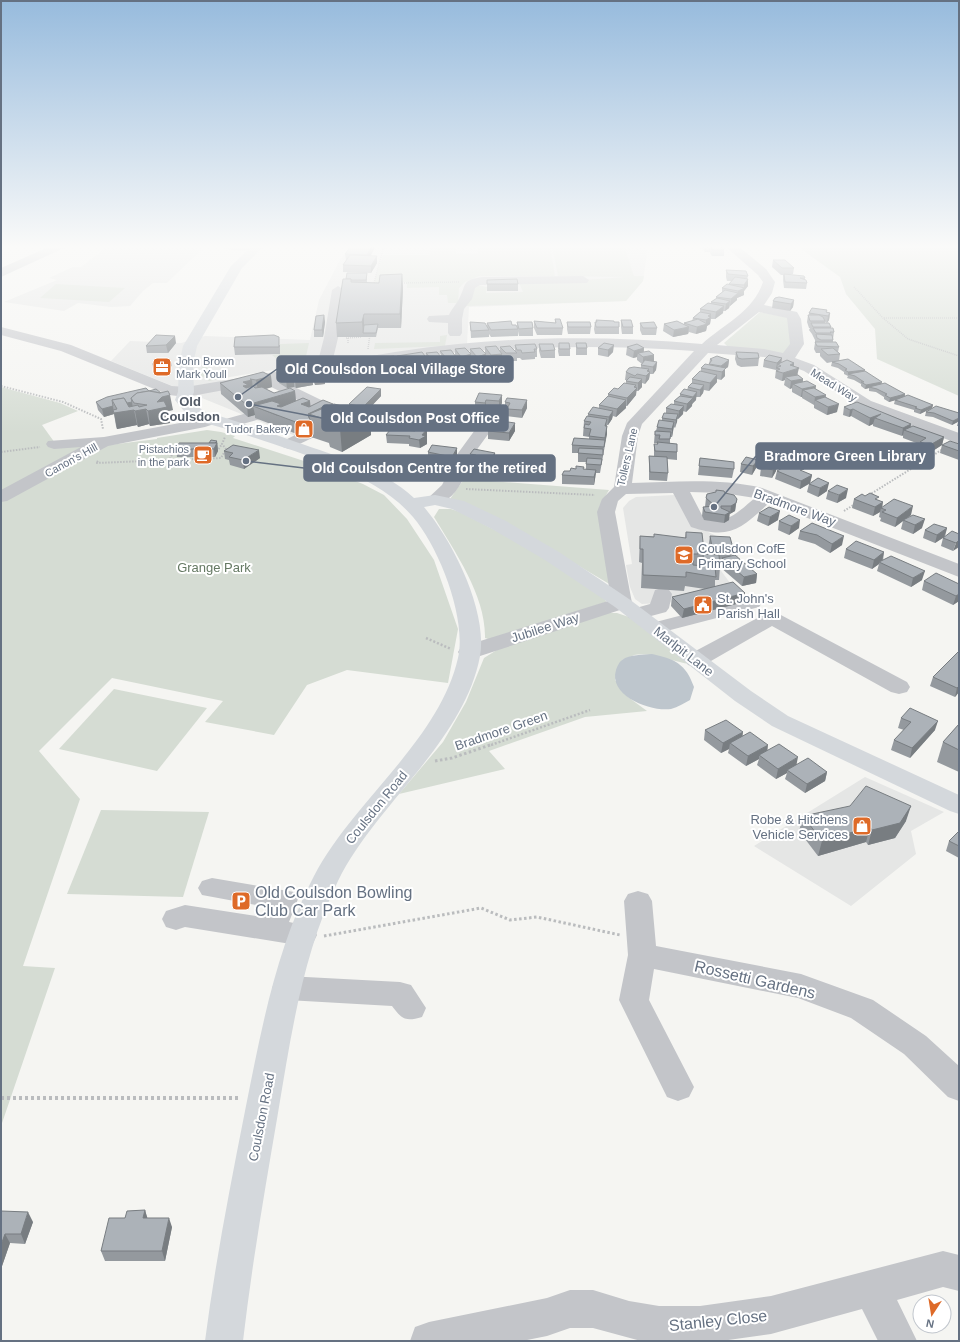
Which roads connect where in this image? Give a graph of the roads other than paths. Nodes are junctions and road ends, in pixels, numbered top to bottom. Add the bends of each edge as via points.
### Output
1 (212, 309) edge
2 (336, 309) edge
3 (458, 309) edge
4 (755, 309) edge
5 (759, 309) edge
6 (434, 319) dead end
7 (455, 319) junction
8 (1, 331) edge
9 (455, 348) junction
10 (705, 348) junction
11 (116, 352) dead end
12 (786, 359) junction
13 (103, 363) junction
14 (322, 368) junction
15 (265, 378) junction
16 (186, 392) junction
17 (309, 400) junction
18 (489, 422) dead end
19 (226, 423) junction
20 (103, 436) junction
21 (958, 439) edge
22 (54, 444) road end
23 (289, 444) junction
24 (679, 488) junction
25 (617, 492) junction
26 (767, 496) junction
27 (432, 497) junction
28 (1, 498) edge
29 (959, 571) edge
30 (752, 603) dead end
31 (629, 608) junction
32 (664, 626) junction
33 (469, 652) junction
34 (696, 660) junction
35 (899, 687) dead end
36 (959, 805) edge
37 (212, 888) dead end
38 (638, 902) dead end
39 (176, 919) dead end
40 (271, 930) junction
41 (302, 938) junction
42 (641, 947) junction
43 (287, 988) junction
44 (411, 1008) dead end
45 (678, 1087) dead end
46 (959, 1087) edge
47 (959, 1272) edge
48 (872, 1289) junction
49 (658, 1333) edge
50 (224, 1341) edge
51 (429, 1341) edge
52 (898, 1341) edge

1 - 16 main road, Coulsdon Road via 190,346 186,364
2 - 14 street via 332,338
3 - 7 street
4 - 10 street, Tollers Lane
5 - 12 street via 792,315 795,318 799,340 796,348
6 - 7 street
7 - 9 street
8 - 13 street, Mead Way via 66,348
9 - 10 street, Mead Way via 558,343 641,343
9 - 14 street, Mead Way
10 - 12 street, Mead Way via 764,353
10 - 25 street, Tollers Lane via 635,423
11 - 13 street
12 - 21 street, Mead Way via 809,368 866,404
13 - 16 street, Mead Way via 169,390
14 - 15 street, Mead Way
15 - 16 street, Mead Way
15 - 17 street
16 - 19 main road, Coulsdon Road via 183,400 197,414
17 - 19 street, Canon's Hill
17 - 23 street via 348,416
18 - 27 street via 454,469 451,475 453,480
19 - 20 street, Canon's Hill
19 - 23 main road, Coulsdon Road
20 - 22 street via 94,440
20 - 28 street, Canon's Hill
23 - 27 main road, Coulsdon Road via 361,470 399,493
24 - 25 street, Bradmore Way
24 - 26 street, Bradmore Way via 737,488
24 - 26 street via 697,522 714,528 725,528 734,524
25 - 31 street, Tollers Lane via 607,503 606,512
26 - 29 street, Bradmore Way
27 - 31 main road, Marlpit Lane via 458,505 499,525 552,556
27 - 33 main road, Coulsdon Road via 431,527 450,561 471,630
30 - 32 street
31 - 32 main road, Marlpit Lane
31 - 32 street, Jubilee Way via 661,601 675,617
31 - 33 street, Jubilee Way
32 - 34 main road, Marlpit Lane
33 - 41 main road, Coulsdon Road via 463,677 450,705 418,756 344,847 315,902
34 - 35 street via 772,618
34 - 36 main road, Marlpit Lane via 780,721
37 - 40 street via 284,899
38 - 42 street
39 - 40 street via 185,916
40 - 41 street
41 - 43 main road, Coulsdon Road
42 - 45 street via 634,1000
42 - 46 street, Rossetti Gardens via 801,986 862,1009 915,1045
43 - 44 street via 400,994
43 - 50 main road, Coulsdon Road via 231,1281
47 - 48 street, Stanley Close via 943,1269
48 - 49 street, Stanley Close via 771,1315
48 - 52 street
49 - 51 street, Stanley Close via 629,1320 593,1309 570,1309 547,1318

